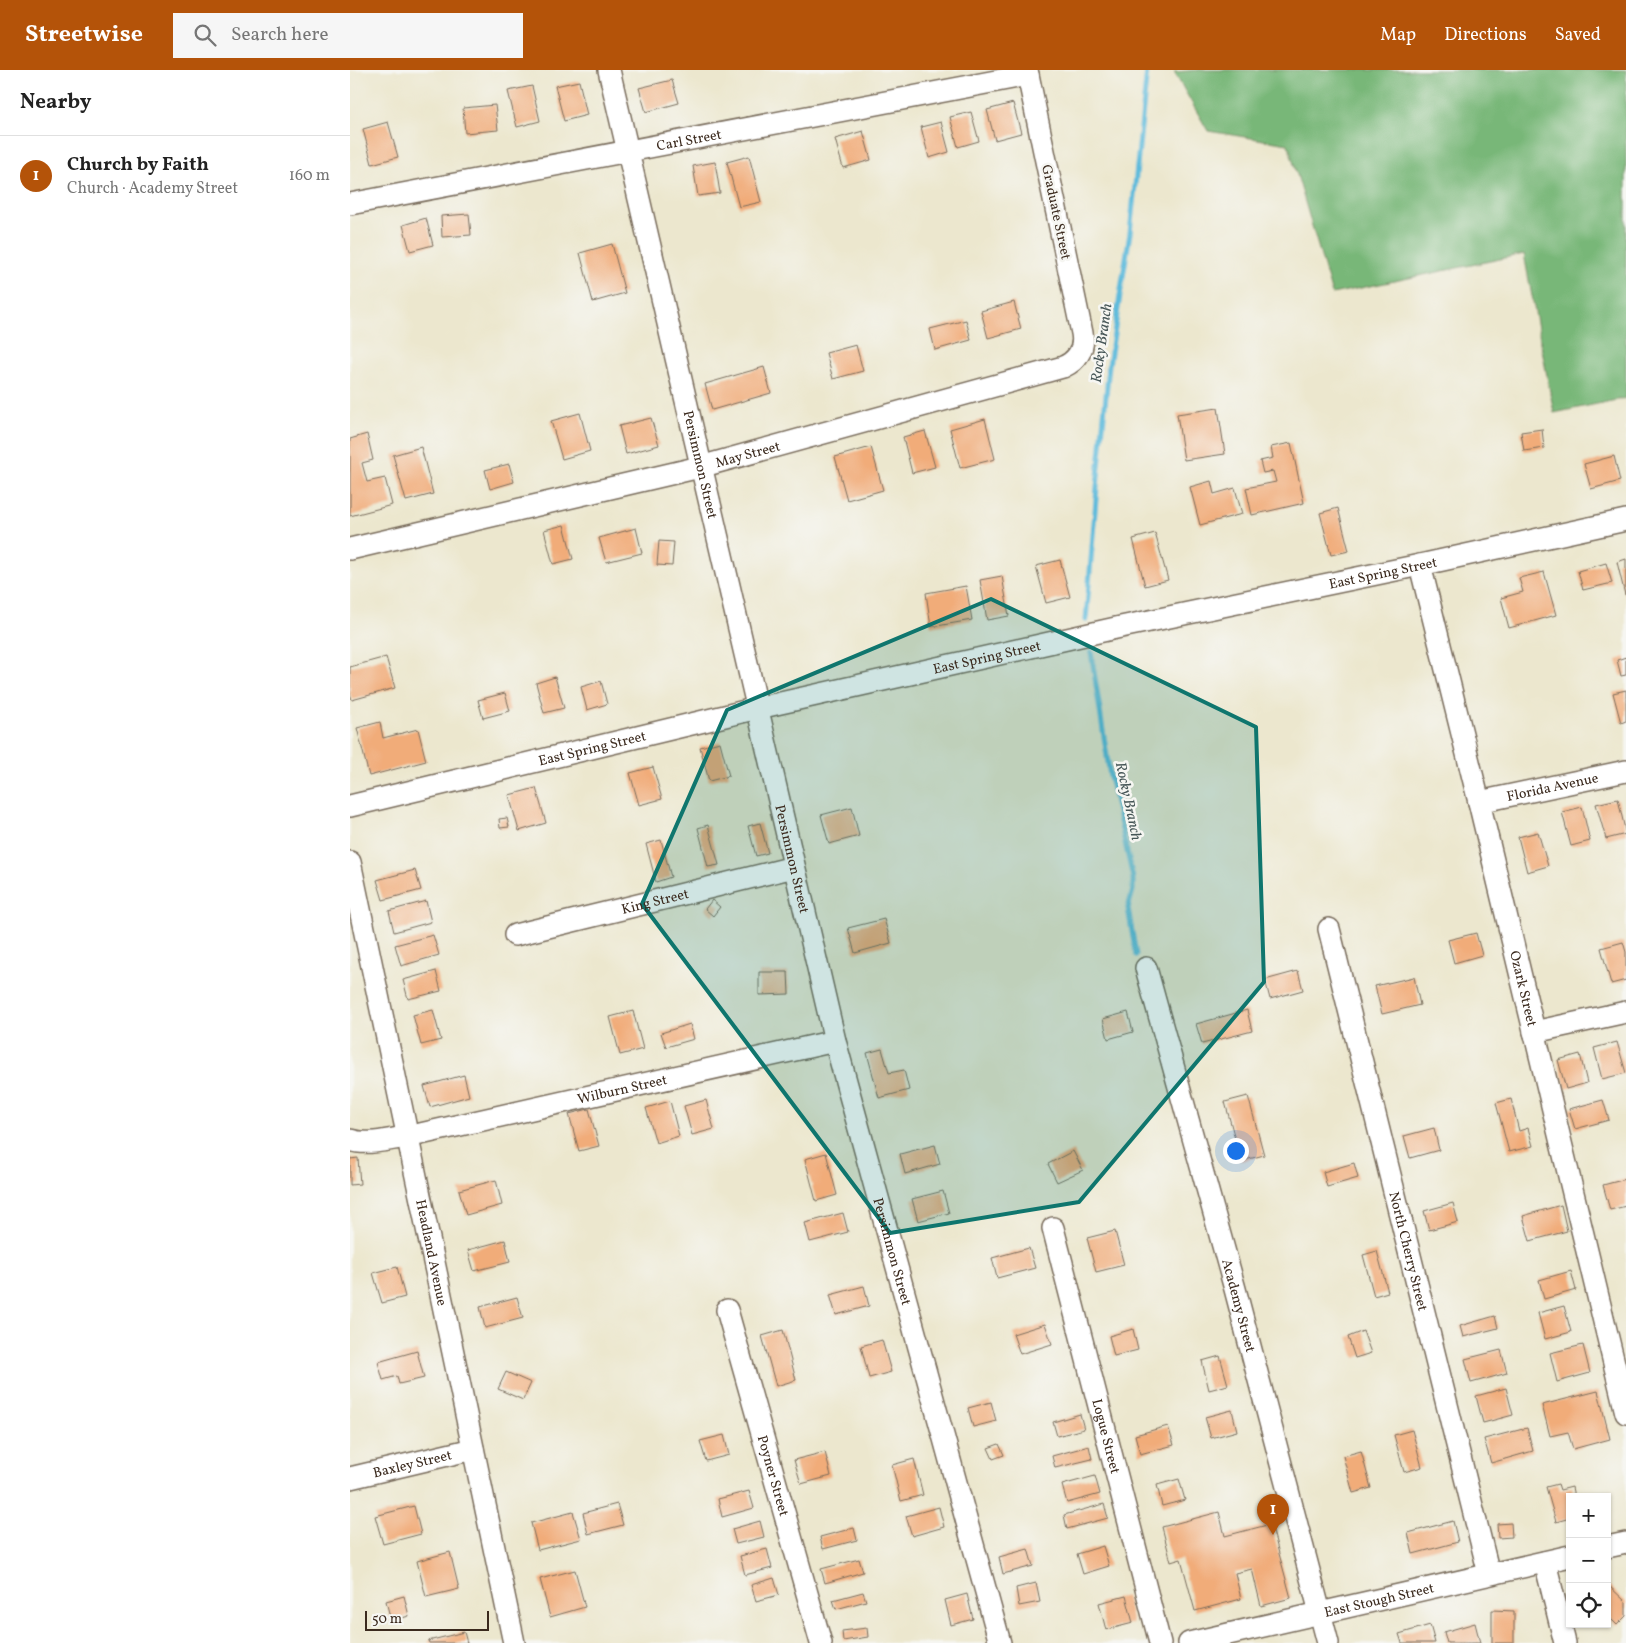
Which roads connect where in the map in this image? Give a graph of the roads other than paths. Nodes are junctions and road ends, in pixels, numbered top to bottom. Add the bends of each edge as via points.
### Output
1 (609, 70) edge
2 (1027, 73) edge
3 (628, 152) junction
4 (350, 204) edge
5 (1080, 353) joint
6 (700, 467) junction
7 (1626, 520) edge
8 (350, 549) edge
9 (1420, 565) junction
10 (758, 708) junction
11 (1626, 771) edge
12 (1479, 802) junction
13 (350, 806) edge
14 (350, 862) edge
15 (794, 867) junction
16 (1329, 929) dead end
17 (515, 935) dead end
18 (1146, 968) dead end
19 (1626, 1012) edge
20 (1534, 1032) junction
21 (835, 1041) junction
22 (407, 1137) junction
23 (350, 1140) edge
24 (1053, 1228) dead end
25 (727, 1310) dead end
26 (1626, 1413) edge
27 (473, 1449) junction
28 (350, 1478) edge
29 (1626, 1543) edge
30 (1611, 1546) edge
31 (1566, 1557) edge
32 (1545, 1562) junction
33 (1489, 1574) junction
34 (1321, 1613) junction
35 (514, 1643) edge
36 (821, 1643) edge
37 (1000, 1643) edge
38 (1160, 1643) edge
39 (1189, 1643) edge
40 (1328, 1643) edge
41 (1565, 1643) edge

1 - 3 street, Persimmon Street
2 - 3 street, Carl Street
2 - 5 street, Graduate Street via 1082,333
3 - 4 street, Carl Street
3 - 6 street, Persimmon Street
5 - 6 street, May Street via 1063,367
6 - 8 street, May Street
6 - 10 street, Persimmon Street
7 - 9 street, East Spring Street
9 - 10 street, East Spring Street via 1116,628
9 - 12 street, Ozark Street
10 - 13 street, East Spring Street
10 - 15 street, Persimmon Street
11 - 12 street, Florida Avenue
12 - 20 street, Ozark Street
14 - 22 street, Headland Avenue
15 - 17 street, King Street
15 - 21 street, Persimmon Street
16 - 33 street, North Cherry Street
18 - 34 street, Academy Street
19 - 20 street
20 - 26 street, Ozark Street
21 - 22 street, Wilburn Street
21 - 37 street, Persimmon Street
22 - 23 street, Wilburn Street via 361,1143
22 - 27 street, Headland Avenue
24 - 38 street, Logue Street
25 - 36 street, Poyner Street
27 - 28 street, Baxley Street
27 - 35 street, Headland Avenue
29 - 30 street
31 - 32 street, East Stough Street
32 - 33 street, East Stough Street
32 - 41 street
33 - 34 street, East Stough Street
34 - 39 street, East Stough Street
34 - 40 street, Academy Street

